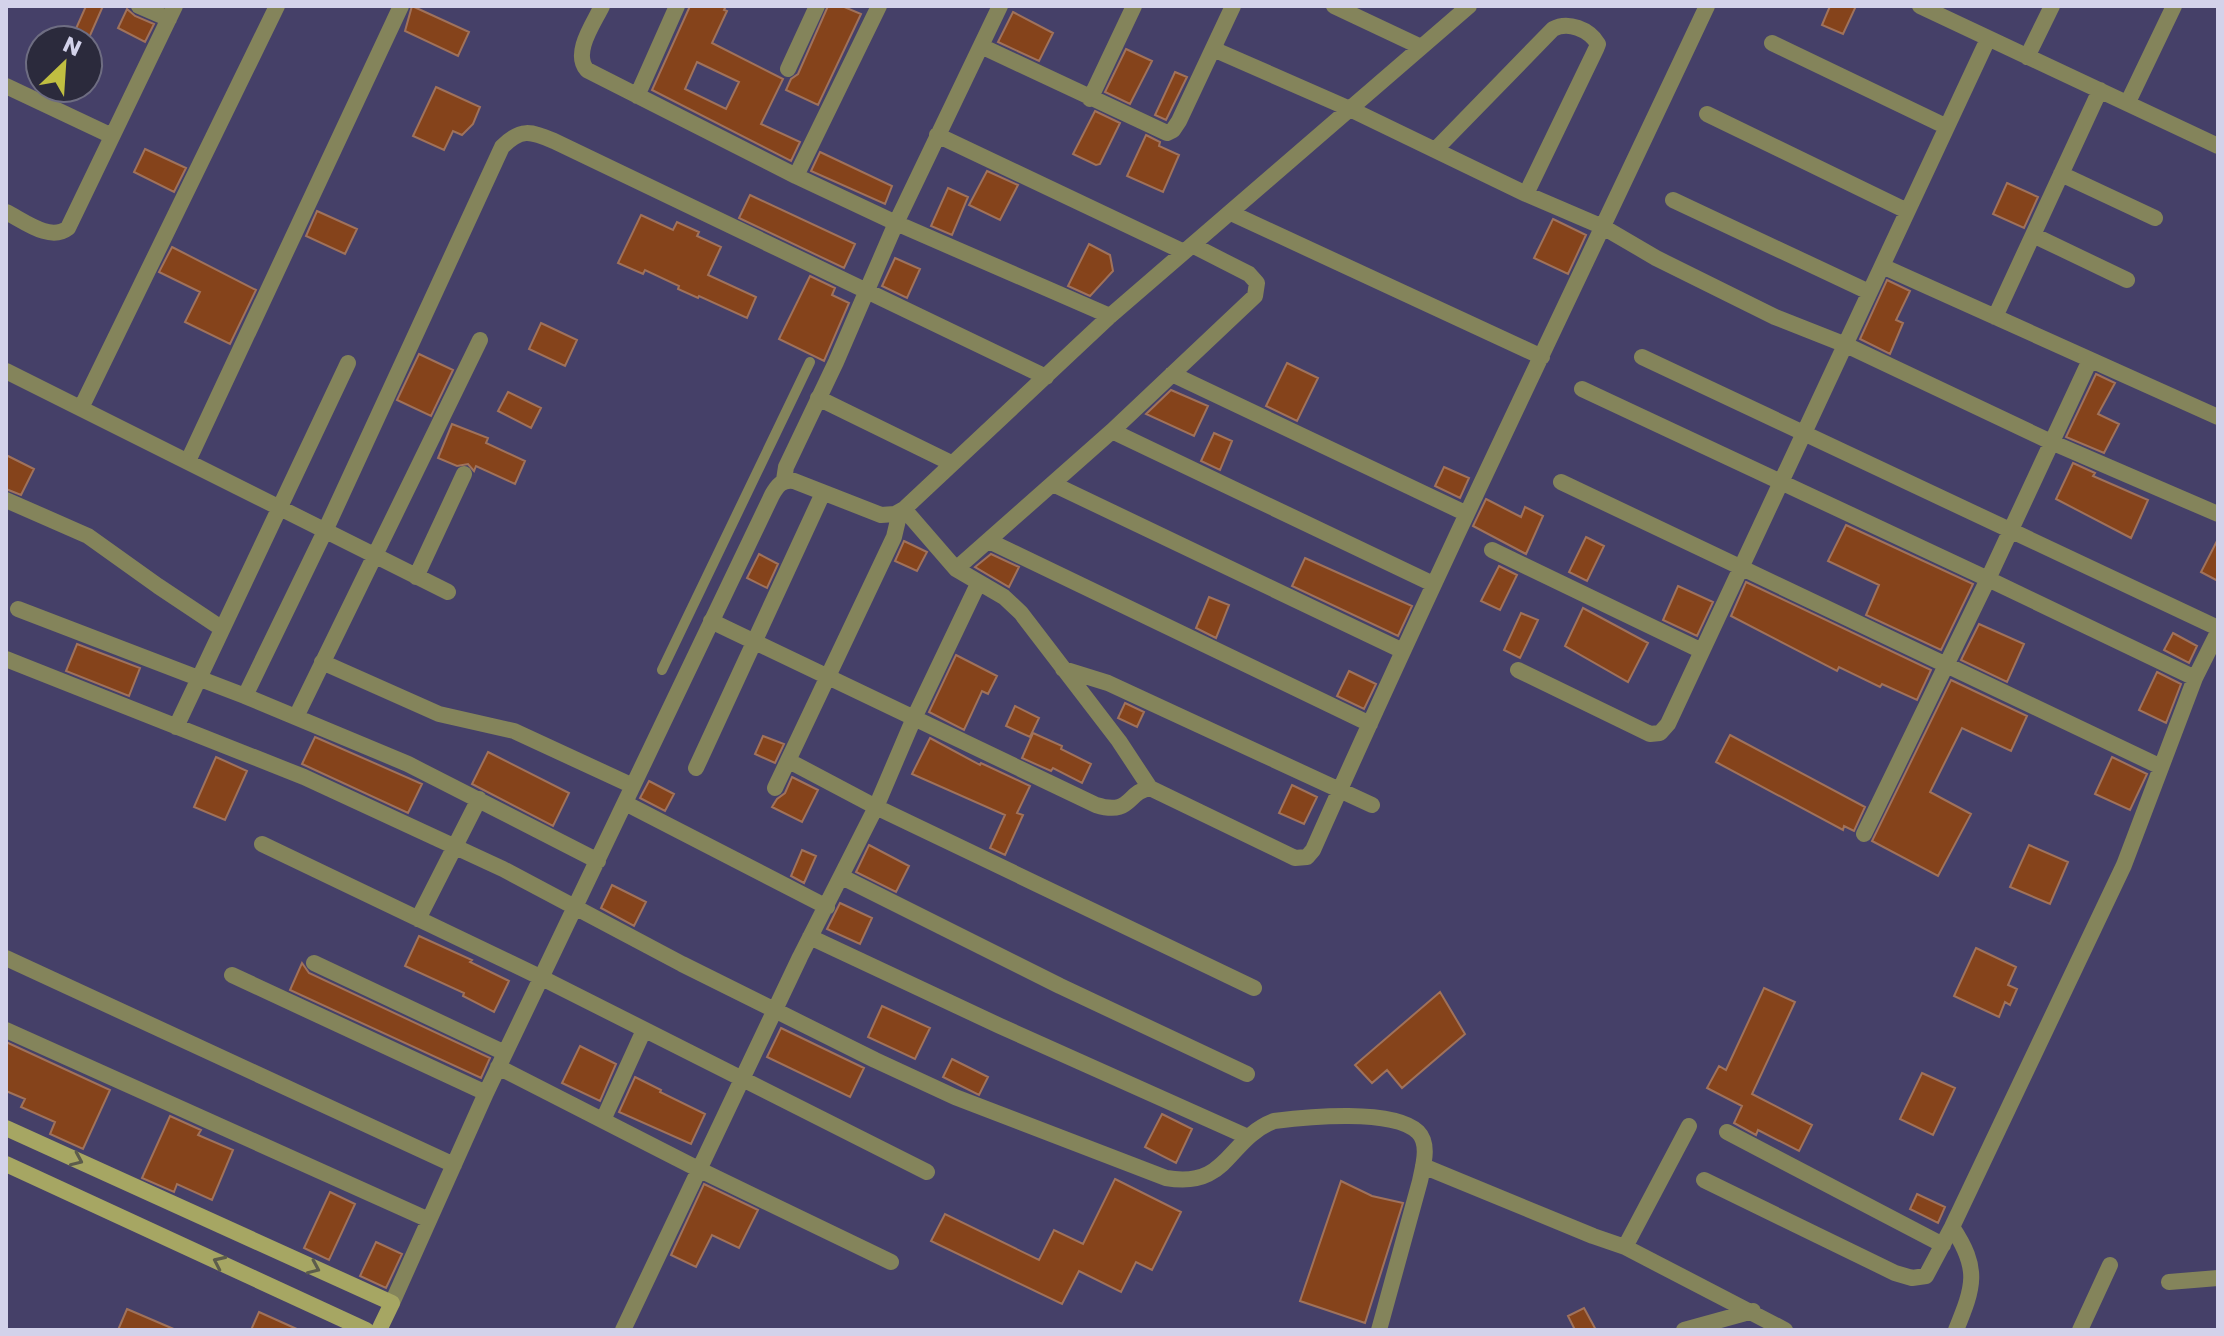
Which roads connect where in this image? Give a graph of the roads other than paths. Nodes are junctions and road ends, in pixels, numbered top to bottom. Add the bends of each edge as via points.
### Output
1 (139, 6) edge
2 (277, 6) edge
3 (401, 6) edge
4 (602, 6) edge
5 (677, 6) edge
6 (817, 6) edge
7 (879, 6) edge
8 (1000, 6) edge
9 (1134, 6) edge
10 (1233, 6) edge
11 (1334, 6) edge
12 (1469, 6) edge
13 (1707, 6) edge
14 (1920, 6) edge
15 (2052, 6) edge
16 (2174, 6) edge
17 (1943, 11) edge
18 (172, 13) edge
19 (1988, 39) junction
20 (1772, 43) dead end
21 (981, 46) junction
22 (1421, 47) junction
23 (1213, 49) junction
24 (2027, 57) junction
25 (788, 69) dead end
26 (6, 86) edge
27 (2100, 90) junction
28 (637, 96) junction
29 (1090, 99) junction
30 (2128, 102) junction
31 (1350, 109) junction
32 (1707, 114) dead end
33 (1945, 126) junction
34 (937, 135) junction
35 (112, 136) junction
36 (2218, 146) edge
37 (1436, 149) junction
38 (2061, 174) junction
39 (796, 176) junction
40 (1526, 194) junction
41 (1673, 200) dead end
42 (1907, 211) junction
43 (6, 212) edge
44 (1231, 213) junction
45 (2155, 218) dead end
46 (896, 223) junction
47 (1603, 227) junction
48 (2033, 235) junction
49 (1188, 248) junction
50 (1882, 266) junction
51 (2127, 280) dead end
52 (867, 291) junction
53 (1869, 292) junction
54 (1110, 316) junction
55 (1995, 317) junction
56 (480, 340) dead end
57 (1846, 345) junction
58 (1542, 357) junction
59 (1642, 357) dead end
60 (2090, 360) junction
61 (810, 362) dead end
62 (348, 363) dead end
63 (6, 371) edge
64 (1172, 374) junction
65 (1046, 377) junction
66 (1582, 389) dead end
67 (818, 398) junction
68 (81, 408) junction
69 (2218, 417) edge
70 (1112, 431) junction
71 (1805, 436) junction
72 (2051, 442) junction
73 (766, 453) junction
74 (188, 461) junction
75 (788, 463) junction
76 (951, 463) junction
77 (464, 474) dead end
78 (784, 480) junction
79 (1561, 482) dead end
80 (1780, 482) junction
81 (1053, 484) junction
82 (823, 493) junction
83 (6, 500) edge
84 (278, 508) junction
85 (900, 512) junction
86 (1465, 513) junction
87 (2218, 514) edge
88 (2011, 529) junction
89 (325, 531) junction
90 (989, 541) junction
91 (1492, 550) dead end
92 (375, 554) junction
93 (1740, 568) junction
94 (956, 569) junction
95 (416, 577) junction
96 (1988, 579) junction
97 (978, 584) junction
98 (1433, 584) junction
99 (448, 592) dead end
100 (18, 609) dead end
101 (711, 621) junction
102 (221, 628) junction
103 (2218, 630) edge
104 (754, 642) junction
105 (1403, 651) junction
106 (1702, 651) junction
107 (6, 659) edge
108 (322, 662) junction
109 (1946, 663) junction
110 (1063, 669) junction
111 (662, 670) dead end
112 (1518, 670) dead end
113 (827, 677) junction
114 (198, 678) junction
115 (2195, 678) junction
116 (245, 696) junction
117 (296, 717) junction
118 (914, 718) junction
119 (1370, 724) junction
120 (176, 727) junction
121 (789, 761) junction
122 (2159, 766) junction
123 (696, 768) dead end
124 (633, 786) junction
125 (775, 788) dead end
126 (1150, 788) junction
127 (1339, 791) junction
128 (479, 799) junction
129 (625, 803) junction
130 (1372, 805) dead end
131 (876, 807) junction
132 (1864, 834) dead end
133 (262, 844) dead end
134 (455, 846) junction
135 (598, 861) junction
136 (842, 877) junction
137 (576, 907) junction
138 (827, 907) junction
139 (418, 919) junction
140 (810, 937) junction
141 (6, 958) edge
142 (314, 963) dead end
143 (232, 975) dead end
144 (542, 978) junction
145 (1254, 988) dead end
146 (775, 1010) junction
147 (6, 1030) edge
148 (644, 1030) junction
149 (502, 1060) junction
150 (1247, 1074) dead end
151 (743, 1079) junction
152 (486, 1093) junction
153 (603, 1120) junction
154 (1689, 1126) dead end
155 (6, 1128) edge
156 (1727, 1132) dead end
157 (1248, 1137) junction
158 (6, 1164) edge
159 (454, 1165) junction
160 (1423, 1166) junction
161 (698, 1169) junction
162 (927, 1172) dead end
163 (1704, 1180) dead end
164 (429, 1220) junction
165 (1952, 1227) junction
166 (1943, 1245) junction
167 (1625, 1247) junction
168 (891, 1262) dead end
169 (2110, 1265) dead end
170 (2218, 1278) edge
171 (2169, 1282) dead end
172 (392, 1303) junction
173 (1753, 1311) junction
174 (366, 1330) edge
175 (379, 1330) edge
176 (623, 1330) edge
177 (1379, 1330) edge
178 (1684, 1330) edge
179 (1785, 1330) edge
180 (1956, 1330) edge
181 (2080, 1330) edge

1 - 18 street
2 - 68 street
3 - 74 street
4 - 28 street via 581,55 583,67
5 - 28 street
6 - 25 street
7 - 39 street
8 - 21 street
9 - 29 street
10 - 23 street
11 - 22 street
12 - 22 street
13 - 47 street
14 - 17 street
15 - 24 street
16 - 30 street
17 - 19 street
18 - 35 street
19 - 24 street
19 - 33 street
20 - 33 street
21 - 29 street
21 - 34 street
22 - 31 street
23 - 29 street via 1179,121 1167,133
23 - 31 street
24 - 27 street
26 - 35 street
27 - 30 street
27 - 38 street
28 - 39 street
30 - 36 street
31 - 37 street
31 - 44 street
32 - 42 street
33 - 42 street
34 - 46 street
34 - 49 street
35 - 43 street via 63,232 43,231
37 - 40 street
37 - 40 street via 1553,29 1563,24 1592,35 1596,49
38 - 45 street
38 - 48 street
39 - 46 street
40 - 47 street
41 - 53 street
42 - 50 street
44 - 49 street
44 - 58 street
46 - 52 street
46 - 54 street
47 - 57 street via 1775,317
47 - 58 street
48 - 51 street
48 - 55 street
49 - 54 street
49 - 64 street via 1249,274 1257,290
50 - 53 street
50 - 55 street
52 - 65 street
52 - 67 street
52 - 89 street via 546,138 526,132 514,135 502,147
53 - 57 street
54 - 65 street
55 - 60 street
56 - 92 street
57 - 71 street
57 - 72 street
58 - 86 street
59 - 71 street
60 - 69 street
60 - 72 street
61 - 73 lane
62 - 84 street
63 - 68 street
64 - 70 street
64 - 86 street
65 - 76 street
66 - 80 street
67 - 75 street
67 - 76 street
68 - 74 street
70 - 81 street
70 - 98 street
71 - 80 street
71 - 88 street
72 - 87 street
72 - 88 street
73 - 75 lane
73 - 111 lane
74 - 84 street
75 - 78 street
76 - 85 street
77 - 95 street
78 - 82 street
78 - 101 street
79 - 93 street
80 - 93 street
80 - 96 street
81 - 90 street
81 - 105 street
82 - 85 street via 873,513
82 - 104 street
83 - 102 street via 88,536
84 - 89 street
84 - 102 street
85 - 94 street
85 - 113 street via 894,537
86 - 98 street
88 - 96 street
88 - 103 street
89 - 92 street
89 - 116 street
90 - 94 street
90 - 119 street
91 - 106 street
92 - 95 street
92 - 108 street
93 - 106 street
93 - 109 street
94 - 97 street
95 - 99 street
96 - 109 street
96 - 115 street
97 - 110 street via 1013,604
97 - 118 street
98 - 105 street
100 - 114 street
101 - 104 street
101 - 124 street
102 - 114 street
103 - 115 street
104 - 113 street
104 - 123 street
105 - 119 street
106 - 112 street via 1668,724 1655,735
107 - 120 street
108 - 117 street
108 - 124 street via 439,714 514,731
109 - 122 street
109 - 132 street
110 - 126 street
110 - 127 street via 1108,683
113 - 118 street
113 - 121 street
114 - 116 street
114 - 120 street
115 - 122 street
116 - 117 street
117 - 128 street
118 - 126 street via 1107,808 1126,805
118 - 131 street
119 - 127 street
120 - 134 street via 304,777
121 - 125 street
121 - 131 street
122 - 165 street via 2124,865
124 - 129 street
126 - 127 street via 1301,859 1313,850
127 - 130 street
128 - 134 street
128 - 135 street
129 - 135 street
129 - 138 street
131 - 136 street
131 - 145 street
133 - 139 street
134 - 137 street
134 - 139 street
135 - 137 street
136 - 138 street
136 - 150 street
137 - 144 street
137 - 146 street
138 - 140 street
139 - 144 street
140 - 146 street
140 - 157 street
141 - 159 street
142 - 149 street
143 - 152 street
144 - 148 street
144 - 149 street
146 - 151 street
146 - 157 street via 955,1097 1166,1178 1193,1181 1206,1176
147 - 164 street
148 - 151 street
148 - 153 street
149 - 152 street
149 - 153 street
151 - 161 street
151 - 162 street
152 - 159 street
153 - 161 street
154 - 167 street
155 -> 172 street
156 - 166 street
157 - 160 street via 1262,1126 1291,1119 1352,1115 1384,1120 1418,1132 1424,1143
174 -> 158 street
159 - 164 street
160 - 167 street
160 - 177 street
161 - 168 street
161 - 176 street
163 - 166 street via 1912,1278 1926,1276
164 - 172 street
165 - 166 street
165 - 180 street via 1968,1252 1973,1278
167 - 173 street
169 - 181 street
170 - 171 street
172 - 175 street
173 - 178 street
173 - 179 street

